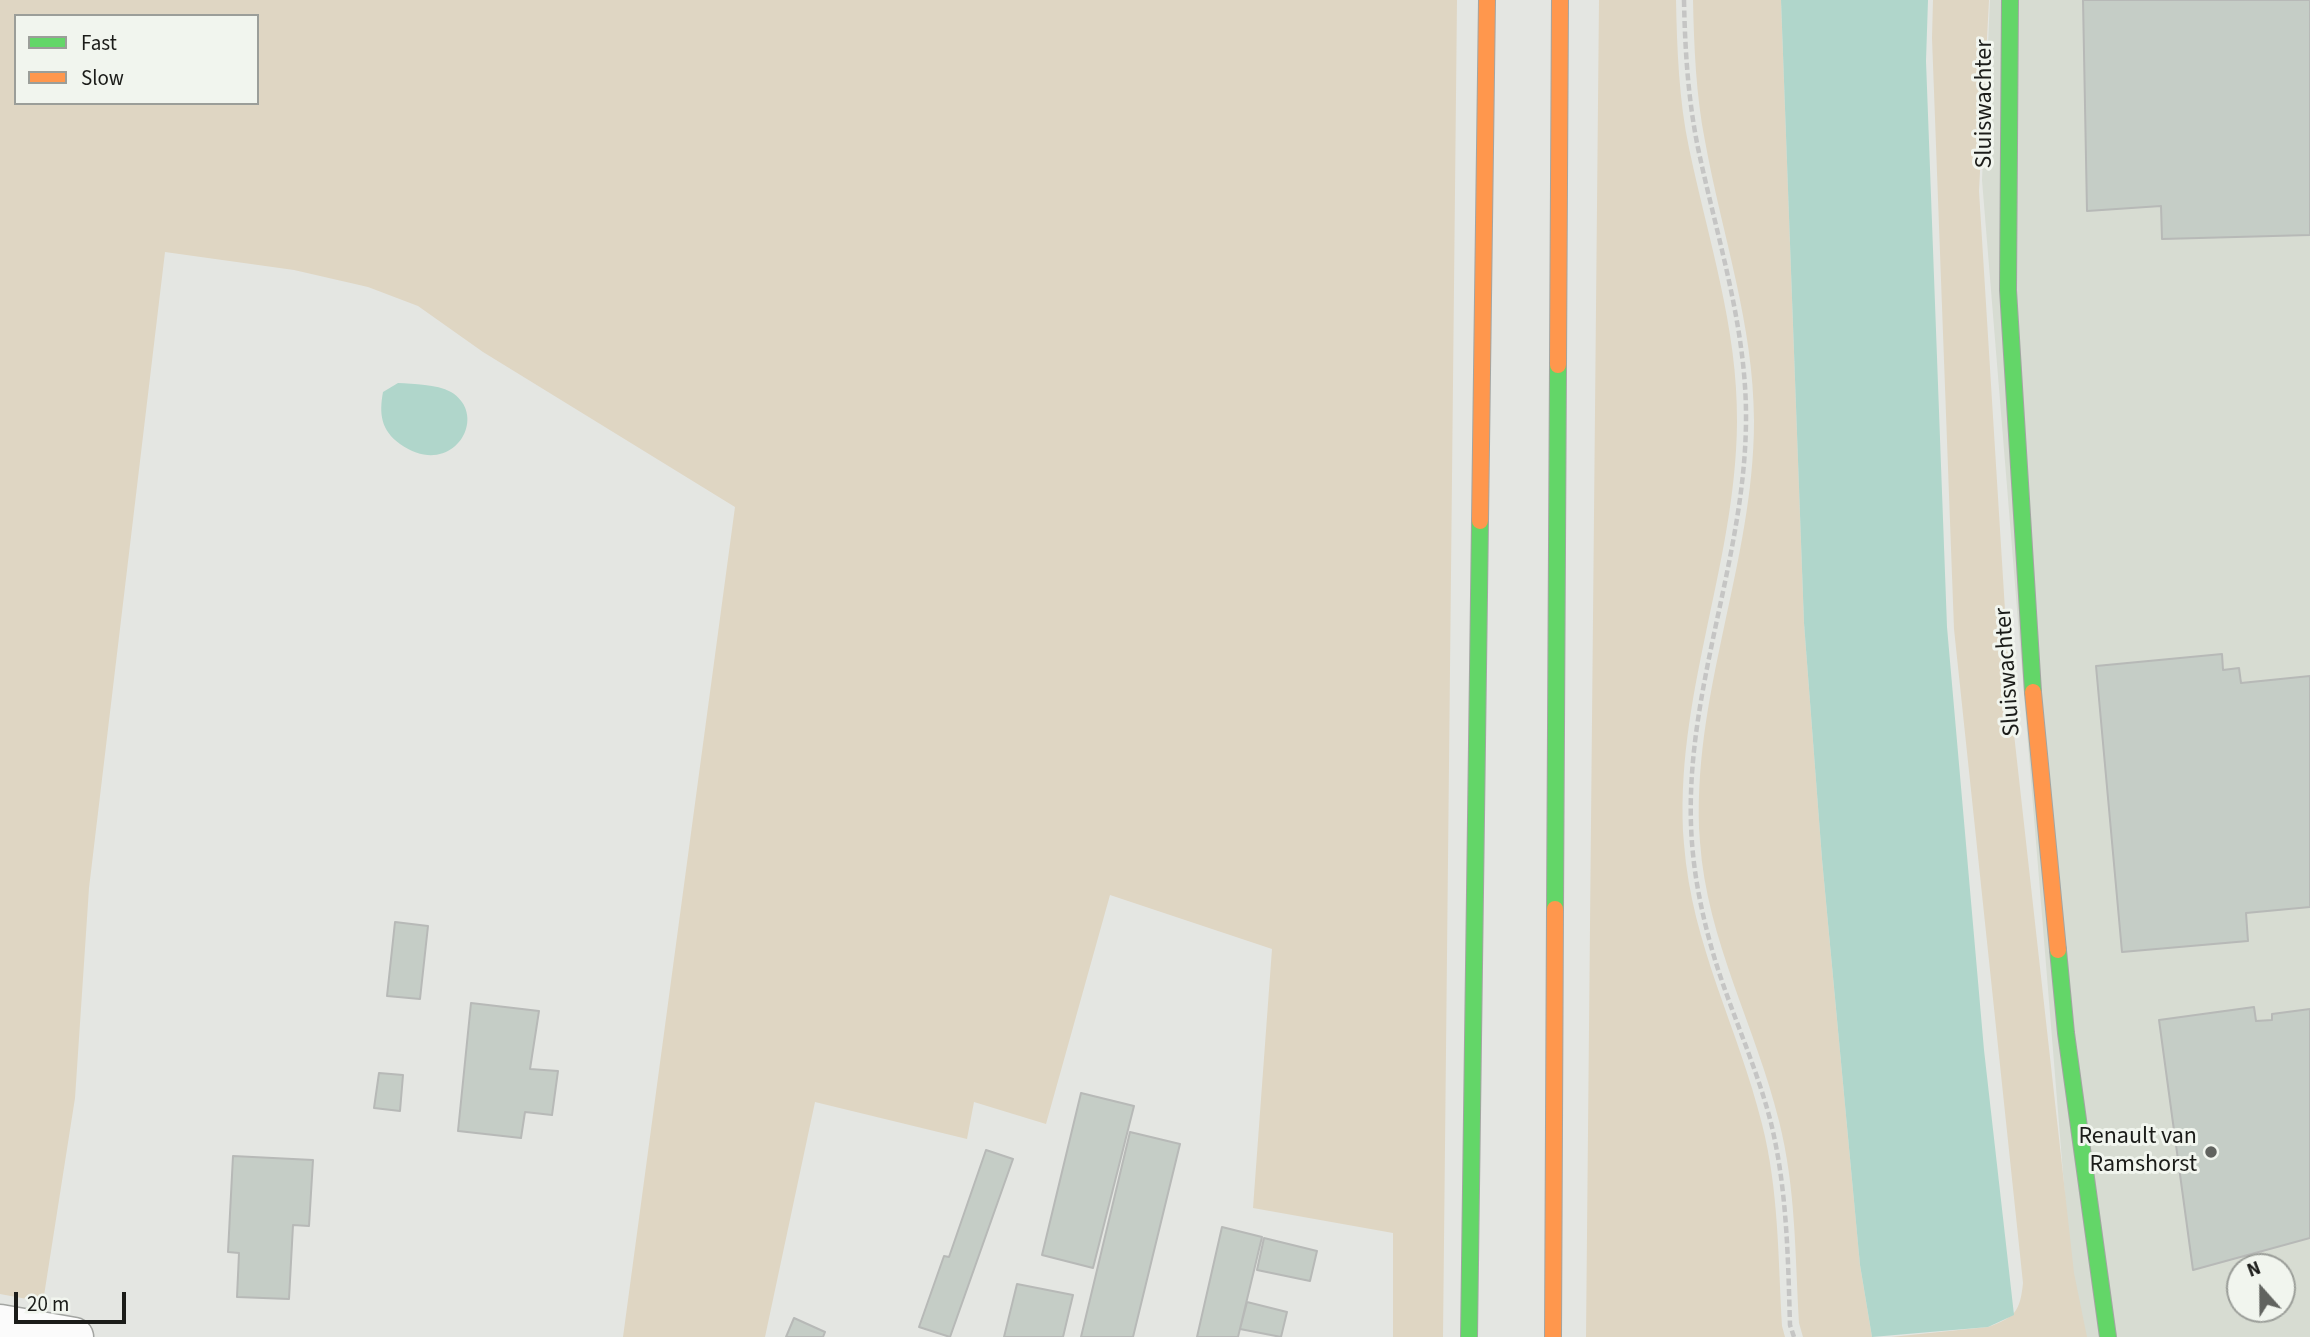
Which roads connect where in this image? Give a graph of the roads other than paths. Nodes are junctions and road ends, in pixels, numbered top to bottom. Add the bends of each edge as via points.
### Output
1 (1487, 0) edge
2 (1560, 0) edge
3 (2010, 0) edge
4 (0, 1324) edge
5 (74, 1337) edge
6 (1469, 1337) edge
7 (1553, 1337) edge
8 (2108, 1337) edge

1 - 6 main road
2 - 7 main road
3 - 8 main road, Sluiswachter via 2008,290 2034,709 2066,1033
4 - 5 street

